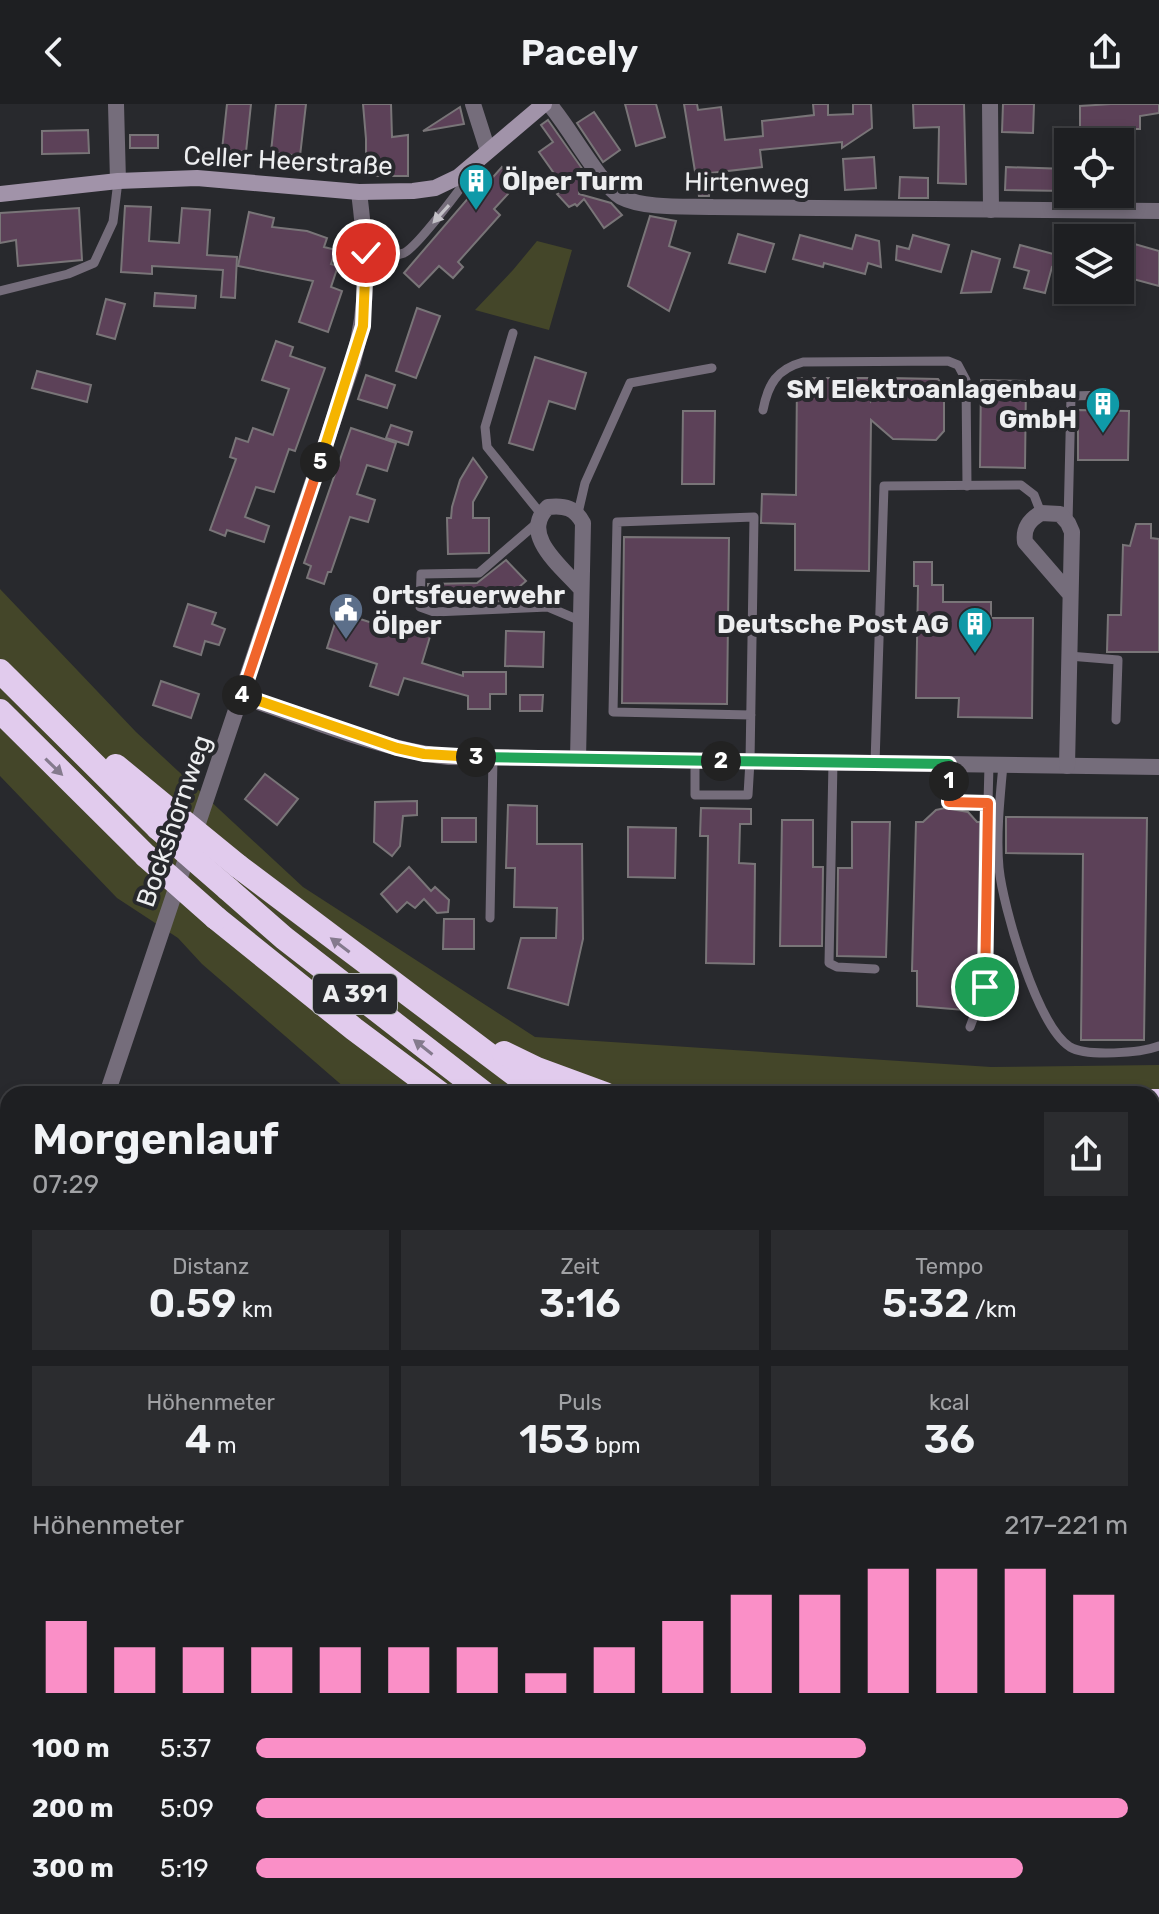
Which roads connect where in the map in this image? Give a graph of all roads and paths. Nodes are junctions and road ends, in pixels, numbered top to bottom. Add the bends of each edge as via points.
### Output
1 (116, 104) edge
2 (473, 104) edge
3 (547, 104) edge
4 (990, 104) edge
5 (488, 151) junction
6 (118, 181) junction
7 (359, 192) junction
8 (0, 194) edge
9 (991, 210) junction
10 (1159, 211) edge
11 (366, 253) junction
12 (0, 291) edge
13 (513, 333) dead end
14 (712, 368) dead end
15 (1108, 395) dead end
16 (763, 410) dead end
17 (967, 486) junction
18 (578, 513) junction
19 (1041, 513) junction
20 (539, 519) junction
21 (1068, 523) junction
22 (581, 589) junction
23 (1070, 594) junction
24 (581, 621) junction
25 (1069, 656) junction
26 (0, 670) edge
27 (241, 696) junction
28 (0, 711) edge
29 (751, 715) junction
30 (1116, 720) dead end
31 (493, 757) junction
32 (578, 759) junction
33 (695, 760) junction
34 (750, 761) junction
35 (833, 762) junction
36 (875, 763) junction
37 (949, 764) junction
38 (996, 765) junction
39 (1067, 766) junction
40 (1159, 767) edge
41 (988, 803) junction
42 (162, 818) junction
43 (490, 918) dead end
44 (875, 969) dead end
45 (425, 1009) junction
46 (970, 1027) dead end
47 (354, 1029) junction
48 (1159, 1046) edge
49 (110, 1086) edge
50 (408, 1086) edge
51 (430, 1086) edge
52 (475, 1086) edge
53 (530, 1086) edge
54 (583, 1086) edge

1 - 6 street
2 - 5 street
3 - 5 main road, Celler Heerstraße
3 - 9 street, Hirtenweg via 612,191 628,200 713,207
4 - 9 street
5 - 7 main road, Celler Heerstraße via 458,177 435,188
5 -> 11 lane via 406,252
6 - 7 main road, Celler Heerstraße via 197,178
6 - 8 main road, Celler Heerstraße
6 - 12 lane via 113,222 94,263
7 - 11 street, Bockshornweg
9 - 10 street, Hirtenweg
11 - 27 street, Bockshornweg via 363,326 353,362
13 - 20 lane via 485,427 487,447
14 - 18 lane via 630,383 585,483
15 - 21 lane via 1071,396
16 - 17 lane via 772,379 803,362 948,361 958,365 966,380
17 - 19 lane via 1021,485 1034,495
17 - 36 lane via 884,486
18 - 20 street via 560,505 548,507
18 - 22 street via 583,523
19 - 21 street via 1060,514
19 - 23 street via 1027,525 1025,542
20 - 22 street via 540,542
20 - 24 lane via 479,573 421,574 420,607 434,612 548,607
21 - 23 street
22 - 24 street
23 - 25 street
24 - 32 street
25 - 30 lane via 1118,660
25 - 39 street
26 - 42 highway, A 391
27 - 31 street via 397,748 449,757
27 - 49 street, Bockshornweg
28 -> 47 highway, A 391, bridge via 146,856
29 - 29 lane via 613,712 617,522 754,517
29 - 34 lane
31 - 32 street
31 - 43 lane
32 - 33 street
33 - 34 street
33 - 34 lane via 695,795 748,795
34 - 35 street
35 - 36 street
35 - 44 lane via 829,963
36 - 37 street
37 - 38 street
37 - 41 lane via 949,802
38 - 39 street
38 - 41 lane
38 - 48 lane via 999,869 1038,1003 1051,1026 1068,1046 1082,1052
39 - 40 street
41 - 46 lane via 985,987
45 -> 42 highway, bridge via 238,866
52 -> 42 highway, A 391, bridge via 284,938 228,889
45 - 53 highway
45 - 54 highway via 481,1042
47 - 50 highway
47 - 51 highway, A 391

